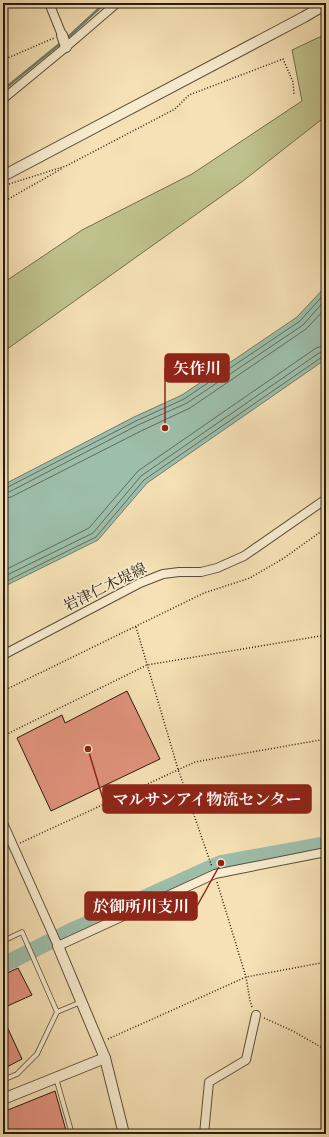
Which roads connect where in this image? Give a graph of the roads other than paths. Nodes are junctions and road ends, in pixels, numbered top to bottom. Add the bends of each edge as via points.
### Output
1 (49, 3) edge
2 (117, 3) edge
3 (326, 4) edge
4 (62, 35) joint
5 (66, 47) junction
6 (3, 99) edge
7 (3, 176) edge
8 (326, 499) edge
9 (3, 655) edge
10 (3, 824) edge
11 (326, 852) edge
12 (3, 941) edge
13 (58, 946) junction
14 (81, 1001) junction
15 (57, 1012) junction
16 (256, 1015) road end
17 (105, 1058) junction
18 (56, 1078) junction
19 (3, 1080) edge
20 (3, 1099) edge
21 (72, 1134) edge
22 (124, 1134) edge
23 (204, 1134) edge

1 - 4 street
2 - 5 street
3 - 7 street
4 - 5 street
5 - 6 street
8 - 9 street, 岩津仁木堤線 via 244,556 217,568 201,572 163,574 140,583
10 - 13 street
11 - 13 street via 215,874
12 - 15 lane via 22,932
13 - 14 street
14 - 15 lane
14 - 17 street
15 - 19 lane via 37,1054 17,1074
16 - 23 street via 246,1060 209,1082
17 - 18 street
17 - 22 street
18 - 20 street
18 - 21 lane

